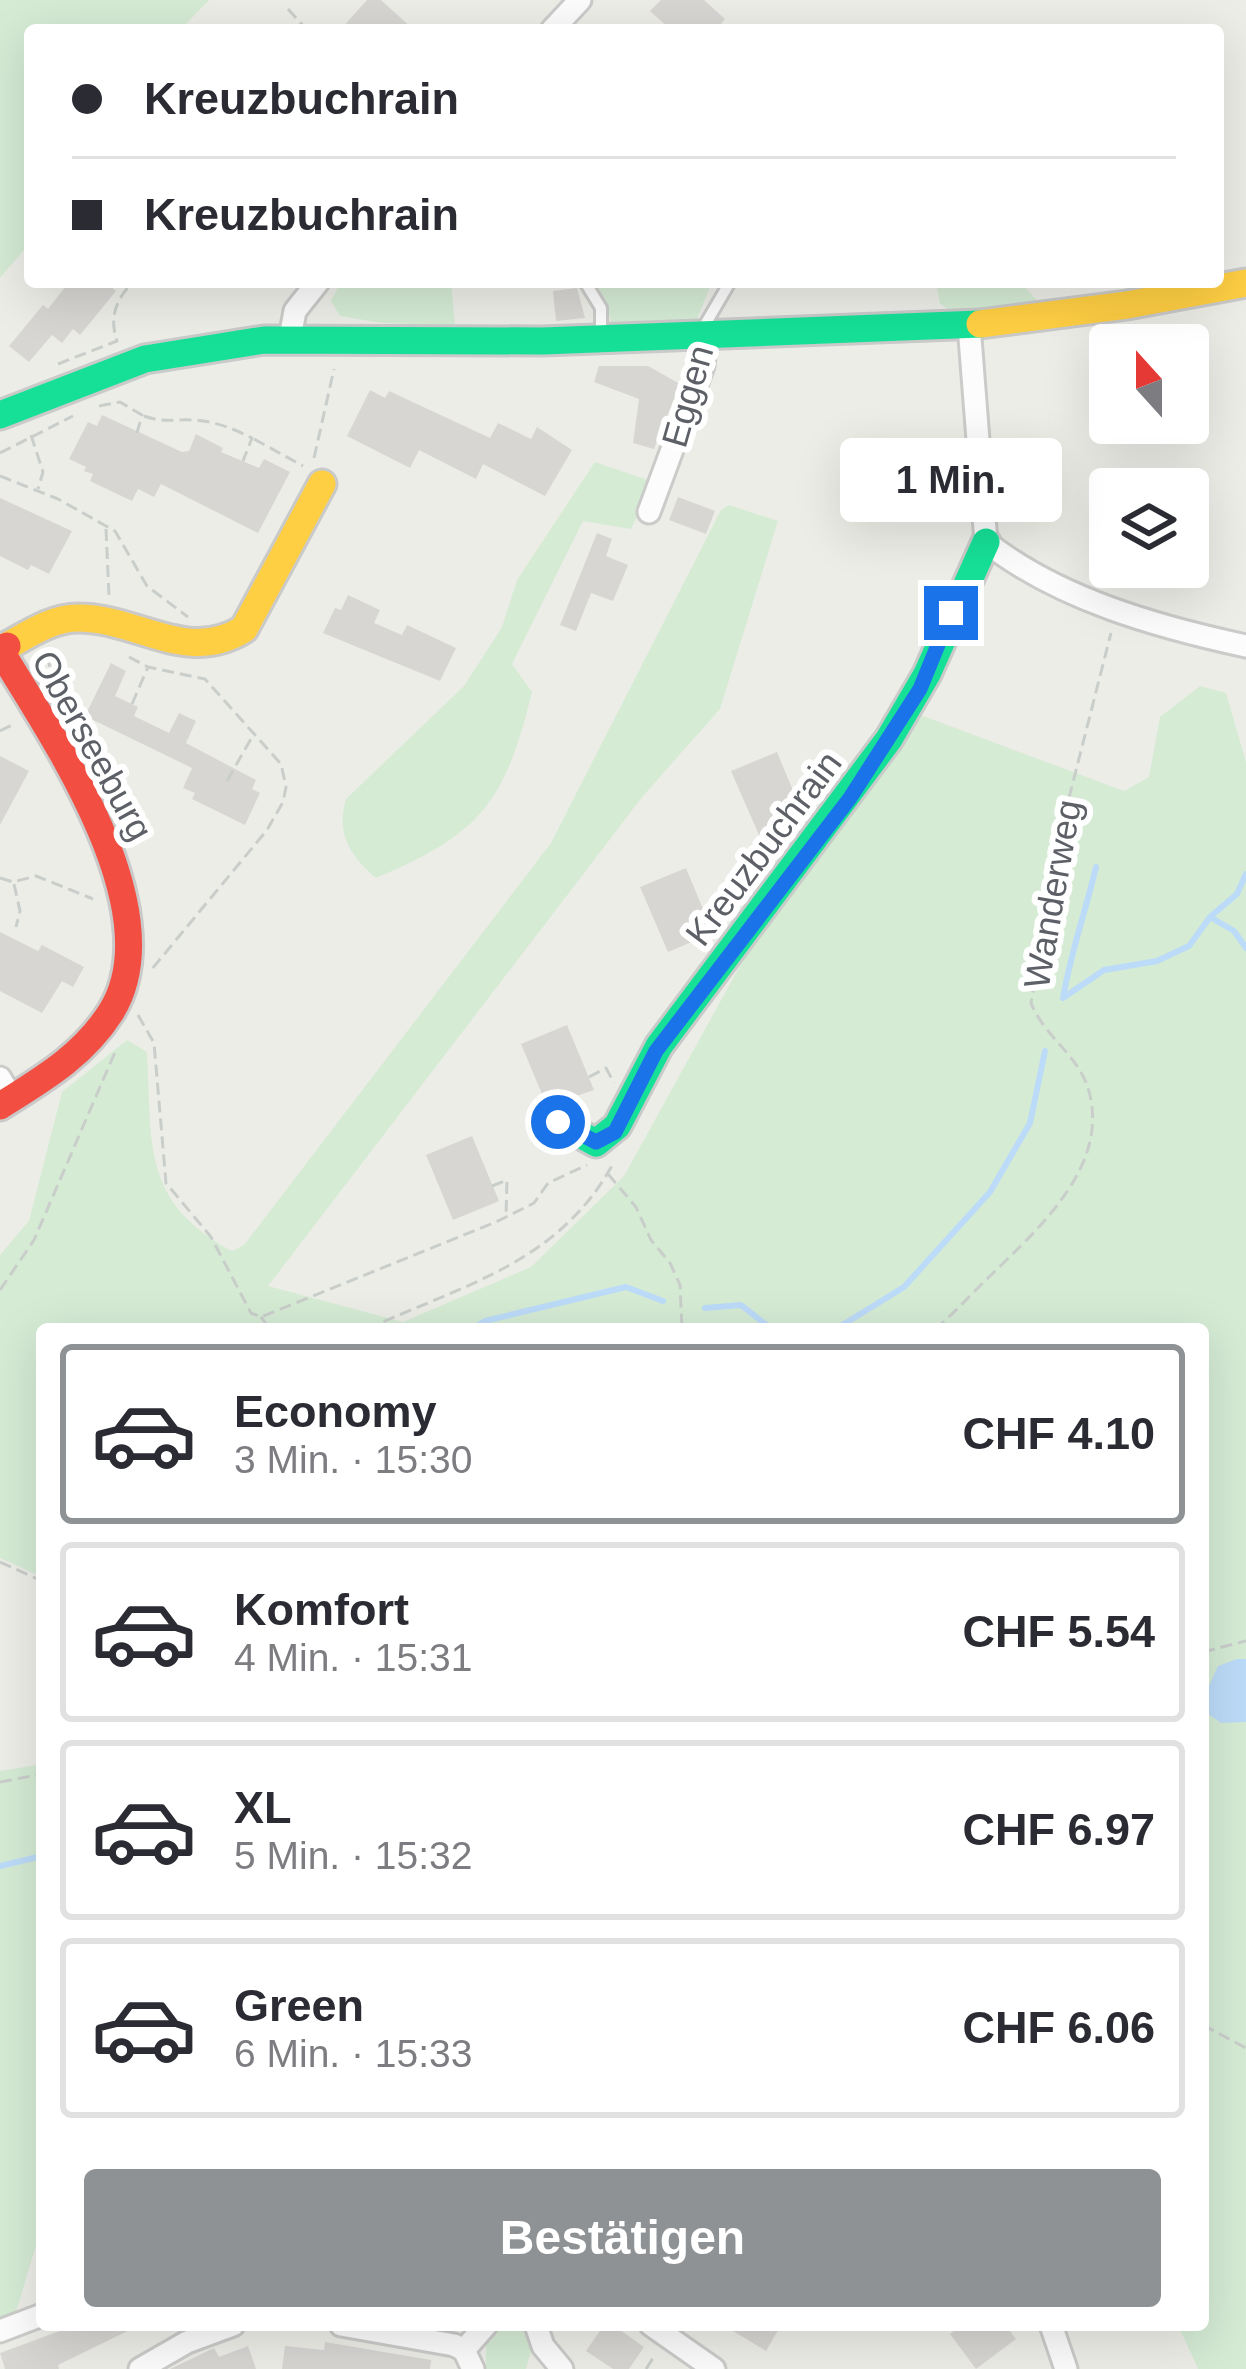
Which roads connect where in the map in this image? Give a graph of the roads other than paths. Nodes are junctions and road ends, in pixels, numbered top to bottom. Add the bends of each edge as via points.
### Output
1 (580, 0) edge
2 (558, 24) edge
3 (313, 288) edge
4 (588, 288) edge
5 (726, 288) edge
6 (1219, 288) edge
7 (969, 325) junction
8 (706, 336) junction
9 (290, 338) junction
10 (601, 339) junction
11 (0, 415) edge
12 (322, 484) dead end
13 (649, 512) dead end
14 (986, 542) junction
15 (1246, 646) edge
16 (0, 650) edge
17 (4, 1095) edge
18 (558, 1122) dead end
19 (36, 2317) edge
20 (0, 2331) edge
21 (217, 2331) edge
22 (377, 2331) edge
23 (483, 2331) edge
24 (538, 2331) edge
25 (660, 2331) edge
26 (1053, 2331) edge
27 (468, 2360) edge
28 (140, 2369) edge
29 (562, 2369) edge
30 (715, 2369) edge
31 (1066, 2369) edge

1 - 2 street
3 - 9 street via 296,311
4 - 10 lane via 601,308
5 - 8 lane, Eggen
6 - 7 street
7 - 8 street
7 - 14 street
8 - 10 street
8 - 13 street, Eggen via 703,366
9 - 10 street
9 - 11 street via 145,359
12 - 16 street via 244,629 229,642 197,648 71,618
14 - 15 street via 1018,568 1172,630
14 - 18 street, Kreuzbuchrain via 920,689 850,798 656,1051 608,1151
16 - 17 street, Oberseeburg via 112,846 129,915 120,988 88,1046 61,1070
19 - 20 street
21 - 28 street
22 - 27 street via 444,2342
23 - 27 street
24 - 29 street
25 - 30 street
26 - 31 street

